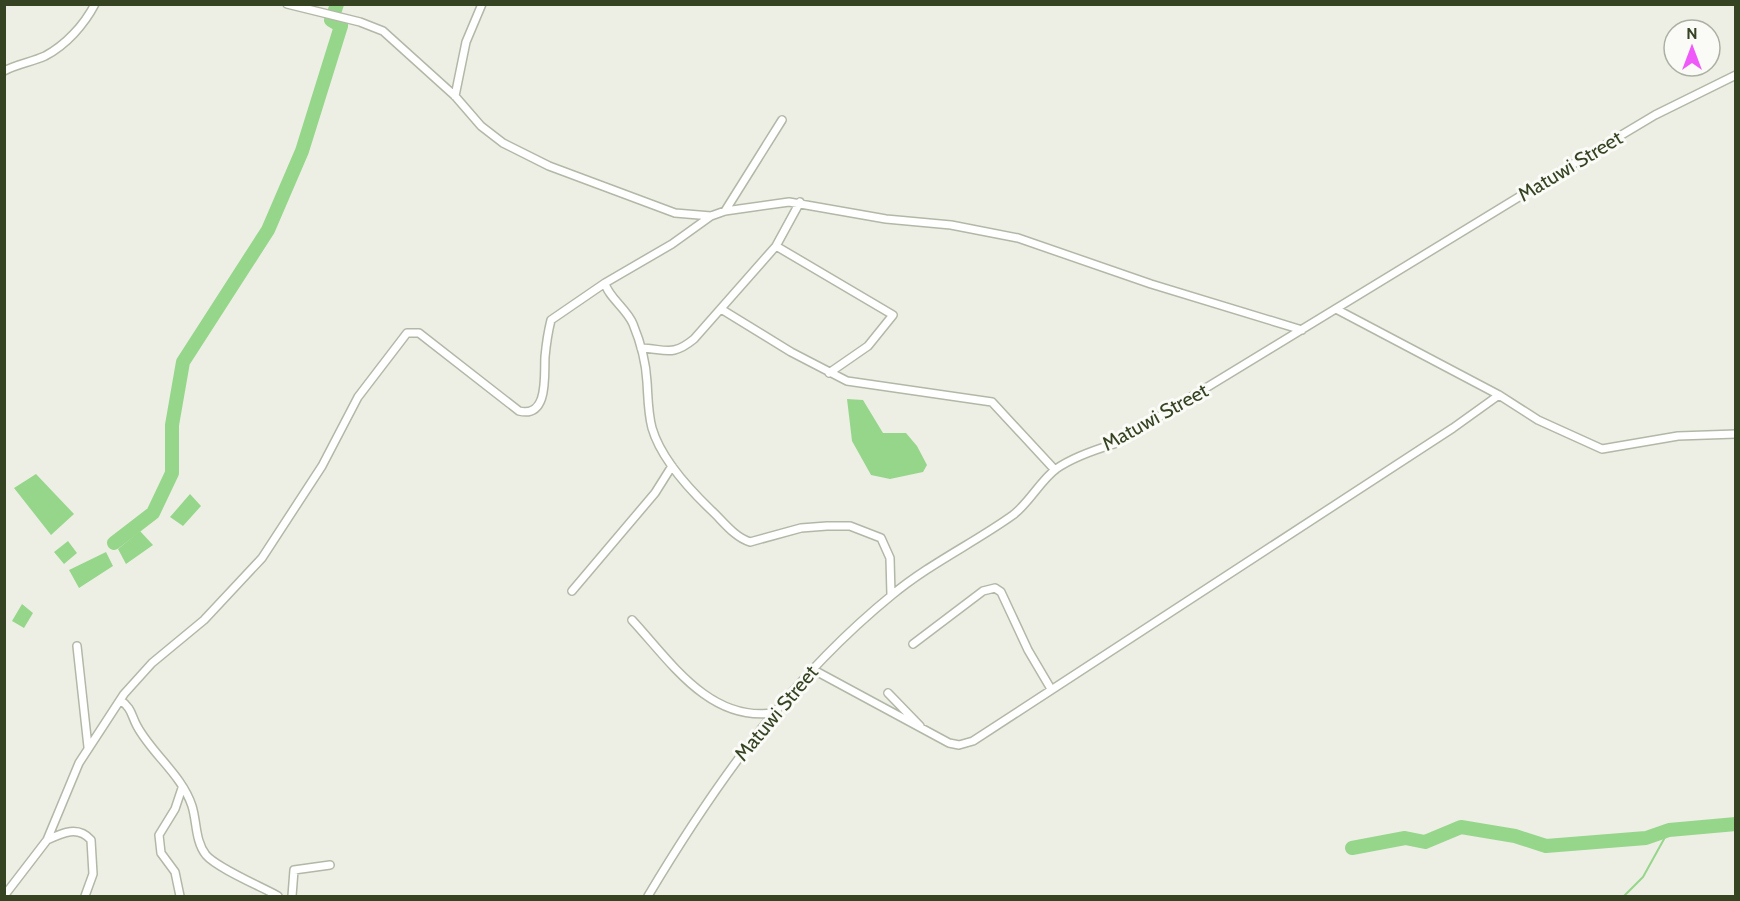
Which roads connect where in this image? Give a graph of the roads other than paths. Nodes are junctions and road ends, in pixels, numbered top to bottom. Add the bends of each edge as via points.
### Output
1 (95, 4) edge
2 (287, 4) edge
3 (482, 4) edge
4 (4, 71) edge
5 (1736, 75) edge
6 (455, 96) junction
7 (782, 120) dead end
8 (800, 202) junction
9 (725, 211) junction
10 (711, 216) junction
11 (776, 246) junction
12 (605, 283) junction
13 (721, 309) junction
14 (1336, 309) junction
15 (1302, 330) junction
16 (640, 348) junction
17 (829, 373) junction
18 (1499, 395) junction
19 (1736, 434) edge
20 (672, 466) junction
21 (1055, 470) junction
22 (572, 591) dead end
23 (891, 596) junction
24 (632, 620) dead end
25 (913, 644) dead end
26 (77, 646) dead end
27 (812, 669) junction
28 (1051, 689) junction
29 (888, 693) dead end
30 (120, 700) junction
31 (773, 712) junction
32 (926, 732) junction
33 (88, 747) junction
34 (182, 788) junction
35 (47, 840) junction
36 (330, 865) dead end
37 (4, 896) edge
38 (86, 897) edge
39 (180, 897) edge
40 (278, 897) edge
41 (292, 897) edge
42 (648, 897) edge

1 - 4 street via 79,28 60,46 44,57
2 - 6 street via 383,31
3 - 6 street via 466,42
5 - 14 street, Matuwi Street via 1655,115
6 - 10 street via 481,126 530,157 675,213
7 - 9 street
8 - 9 street
8 - 11 street
8 - 15 street via 858,215 951,225 1018,238
9 - 10 street
10 - 12 street
11 - 13 street
11 - 17 street via 893,315 868,346
12 - 16 street via 627,312
12 - 30 street via 551,320 545,354 545,389 535,409 526,413 419,333 407,333 358,397 322,466 262,558
13 - 16 street via 682,349 668,352
13 - 17 street
14 - 15 street, Matuwi Street
14 - 18 street
15 - 21 street, Matuwi Street via 1114,444 1087,452
16 - 20 street via 653,430
17 - 21 street via 876,386 992,402
18 - 19 street via 1538,420 1602,449 1678,436
18 - 28 street
20 - 22 street via 655,493
20 - 23 street via 741,539 750,542 801,528 850,526 881,538 890,558
21 - 23 street, Matuwi Street via 1013,515
23 - 27 street, Matuwi Street
24 - 31 street via 689,682 714,703 746,713
25 - 28 street via 983,591 995,588 1001,592 1028,651
26 - 33 street
27 - 31 street, Matuwi Street
27 - 32 street
28 - 32 street via 973,741 959,745
29 - 32 street
30 - 33 street
30 - 34 street via 131,710 137,727
31 - 42 street, Matuwi Street via 720,782
33 - 35 street
34 - 39 street via 159,835 161,853 179,881
34 - 40 street via 208,857
35 - 37 street
35 - 38 street via 71,831 91,840 93,874
36 - 41 street via 294,870

